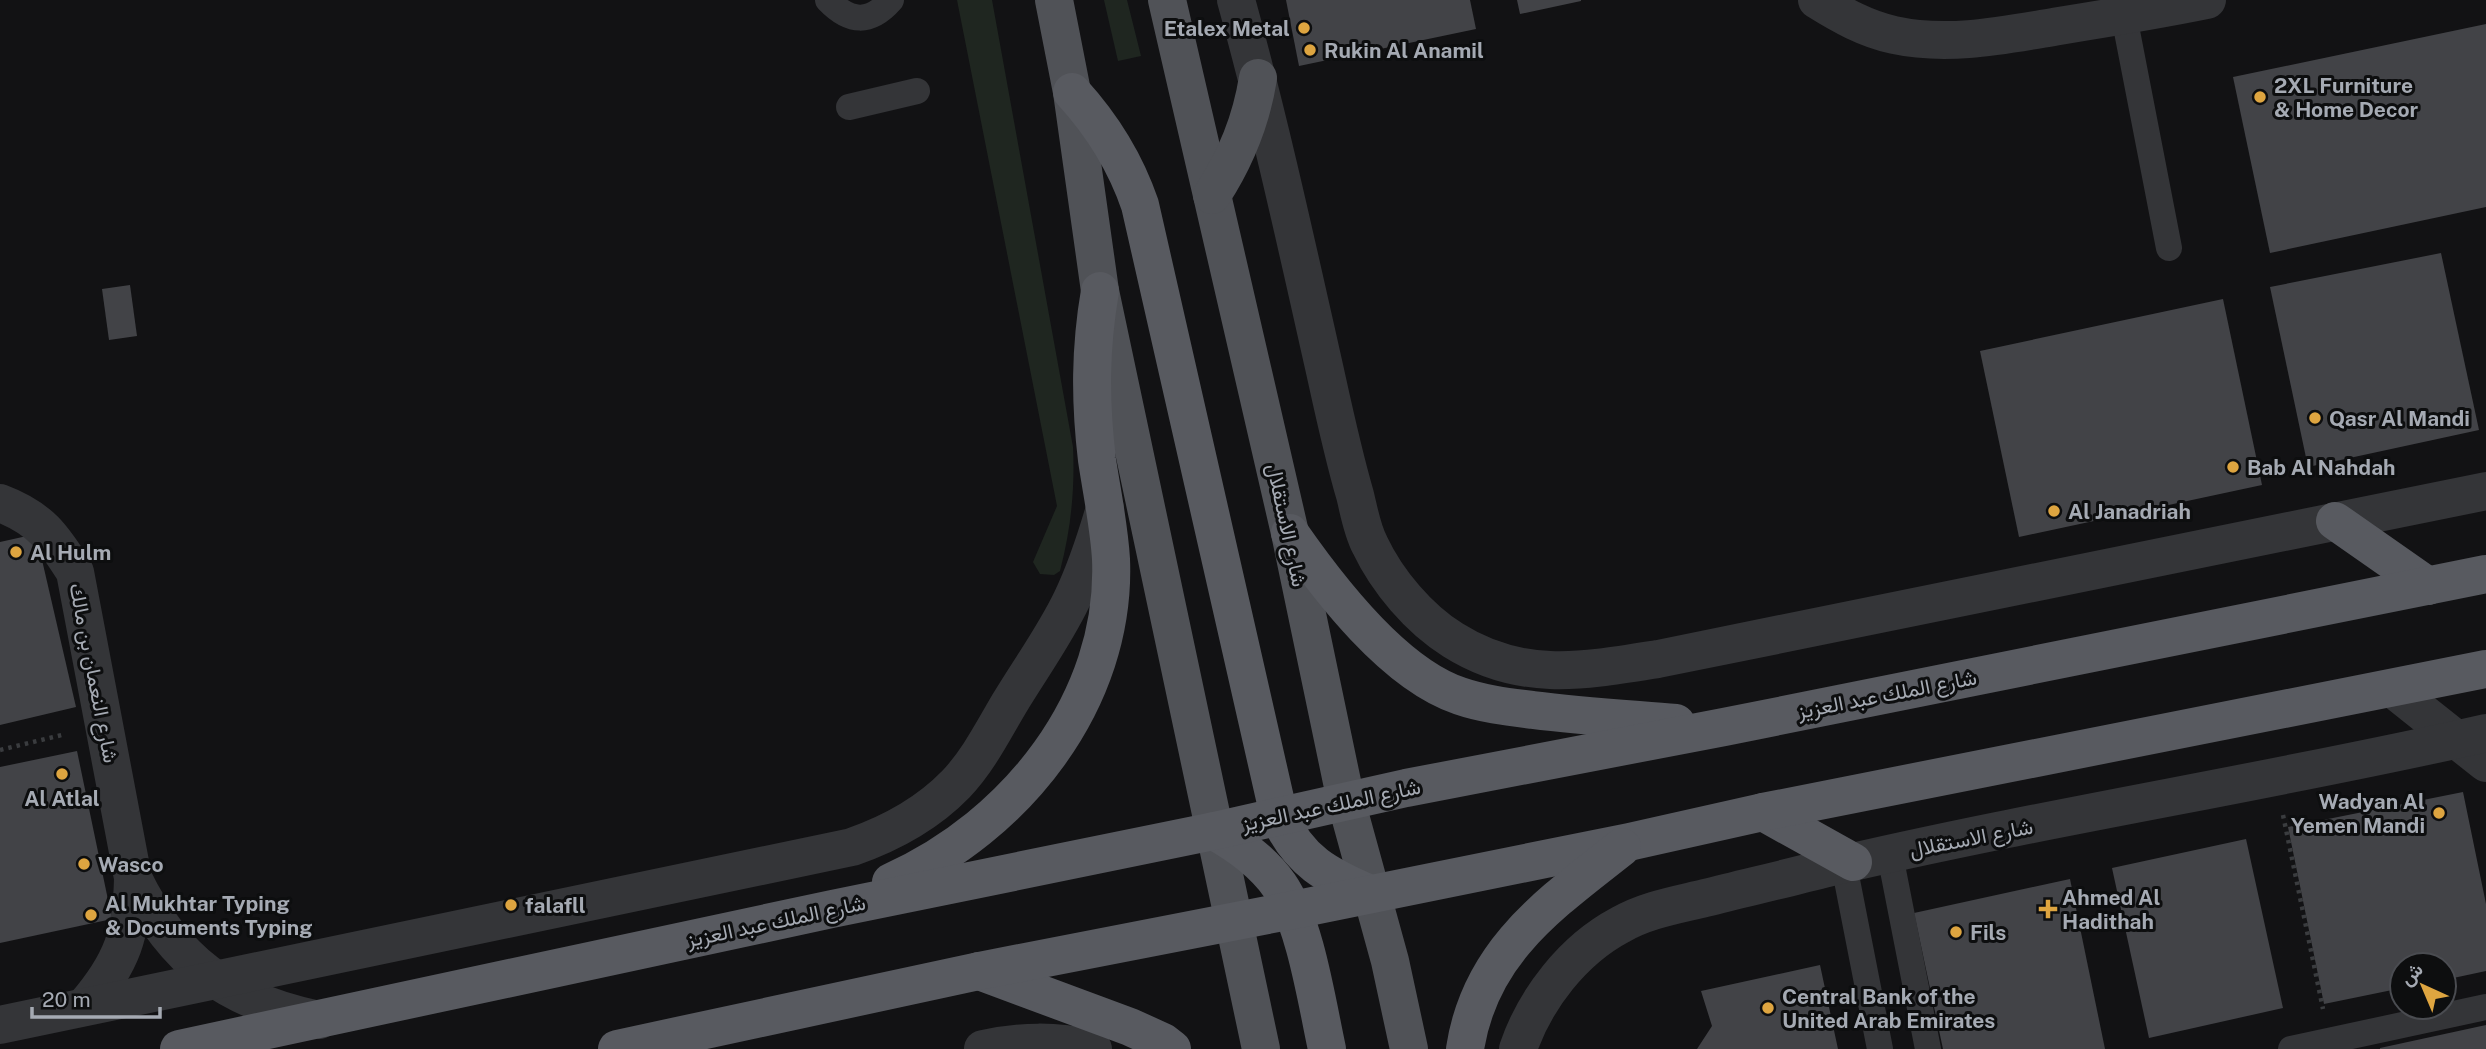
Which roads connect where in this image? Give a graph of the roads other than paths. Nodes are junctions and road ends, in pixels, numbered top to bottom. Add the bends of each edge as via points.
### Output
1 (891, 0) edge
2 (1054, 0) edge
3 (1167, 0) edge
4 (1236, 0) edge
5 (1817, 0) edge
6 (2207, 0) edge
7 (828, 1) edge
8 (2148, 10) edge
9 (1258, 78) junction
10 (917, 91) dead end
11 (1072, 92) junction
12 (849, 107) dead end
13 (1212, 195) junction
14 (2169, 248) dead end
15 (1100, 291) junction
16 (2486, 491) edge
17 (0, 503) edge
18 (1105, 508) junction
19 (2335, 521) junction
20 (1290, 533) junction
21 (2486, 574) edge
22 (2428, 586) junction
23 (2486, 669) edge
24 (2393, 689) junction
25 (1724, 727) junction
26 (2471, 736) edge
27 (2486, 763) edge
28 (1346, 801) junction
29 (1763, 812) junction
30 (1279, 816) junction
31 (1214, 831) junction
32 (1629, 842) junction
33 (1862, 860) junction
34 (133, 878) junction
35 (1370, 894) junction
36 (832, 909) junction
37 (1293, 910) junction
38 (1233, 921) junction
39 (978, 971) junction
40 (216, 981) junction
41 (85, 1006) junction
42 (2486, 1007) edge
43 (319, 1020) junction
44 (0, 1025) edge
45 (179, 1049) edge
46 (617, 1049) edge
47 (983, 1049) edge
48 (1093, 1049) edge
49 (1172, 1049) edge
50 (1261, 1049) edge
51 (1327, 1049) edge
52 (1409, 1049) edge
53 (1465, 1049) edge
54 (1518, 1049) edge
55 (1880, 1049) edge
56 (1928, 1049) edge
57 (2291, 1049) edge

1 - 7 lane via 881,12 868,17 839,12
2 - 11 main road
3 - 13 main road, شارع الاستقلال
4 - 9 street
5 - 8 street via 1848,19 1893,35 1941,41 1989,38
6 - 8 street
8 - 14 lane
9 - 13 main road via 1243,140
9 - 19 street via 1346,463 1369,544 1416,609 1452,640 1494,660 1570,672 1658,659
10 - 12 lane
11 - 15 main road
11 - 30 highway via 1120,155 1140,205
13 - 20 main road, شارع الاستقلال
15 - 18 highway via 1090,376
15 - 31 main road
16 - 19 street
17 - 34 street, شارع النعمان بن مالك via 22,511 53,537 75,572
18 - 36 highway via 1111,585 1100,643 1077,705 1044,762 1001,811 950,851
18 - 40 street via 1072,600 976,758 934,804 882,837 839,850
19 - 22 highway
20 - 25 highway via 1344,606 1383,645 1426,680 1460,696 1509,707
20 - 28 main road, شارع الاستقلال
21 - 22 highway, شارع الملك عبد العزيز
22 - 25 highway, شارع الملك عبد العزيز
23 - 24 highway
24 - 26 street
24 - 29 highway
25 - 28 highway, شارع الملك عبد العزيز
26 - 27 street
26 - 33 street, شارع الاستقلال
28 - 30 highway, شارع الملك عبد العزيز
28 - 35 main road, شارع الاستقلال
29 - 32 highway
29 - 33 highway
30 - 31 highway, شارع الملك عبد العزيز
30 - 35 highway via 1287,836 1320,870
31 - 36 highway, شارع الملك عبد العزيز
31 - 37 highway via 1261,863
31 - 38 main road
32 - 35 highway
32 - 53 highway via 1536,916 1513,942 1482,990
33 - 54 street, شارع الاستقلال via 1654,910 1620,925 1588,946 1562,972
33 - 55 lane
33 - 56 lane
34 - 40 street, شارع النعمان بن مالك via 167,935
34 - 41 street, شارع النعمان بن مالك via 128,934 104,984
35 - 37 highway
35 - 52 main road, شارع الاستقلال
36 - 43 highway, شارع الملك عبد العزيز
37 - 38 highway
37 - 51 highway
38 - 39 highway
38 - 50 main road
39 - 46 highway
39 - 49 highway via 1130,1027
40 - 41 street
40 - 43 street, شارع النعمان بن مالك via 283,1012
41 - 44 street
42 - 57 lane
43 - 45 highway, شارع الملك عبد العزيز
47 - 48 street via 1027,1041

